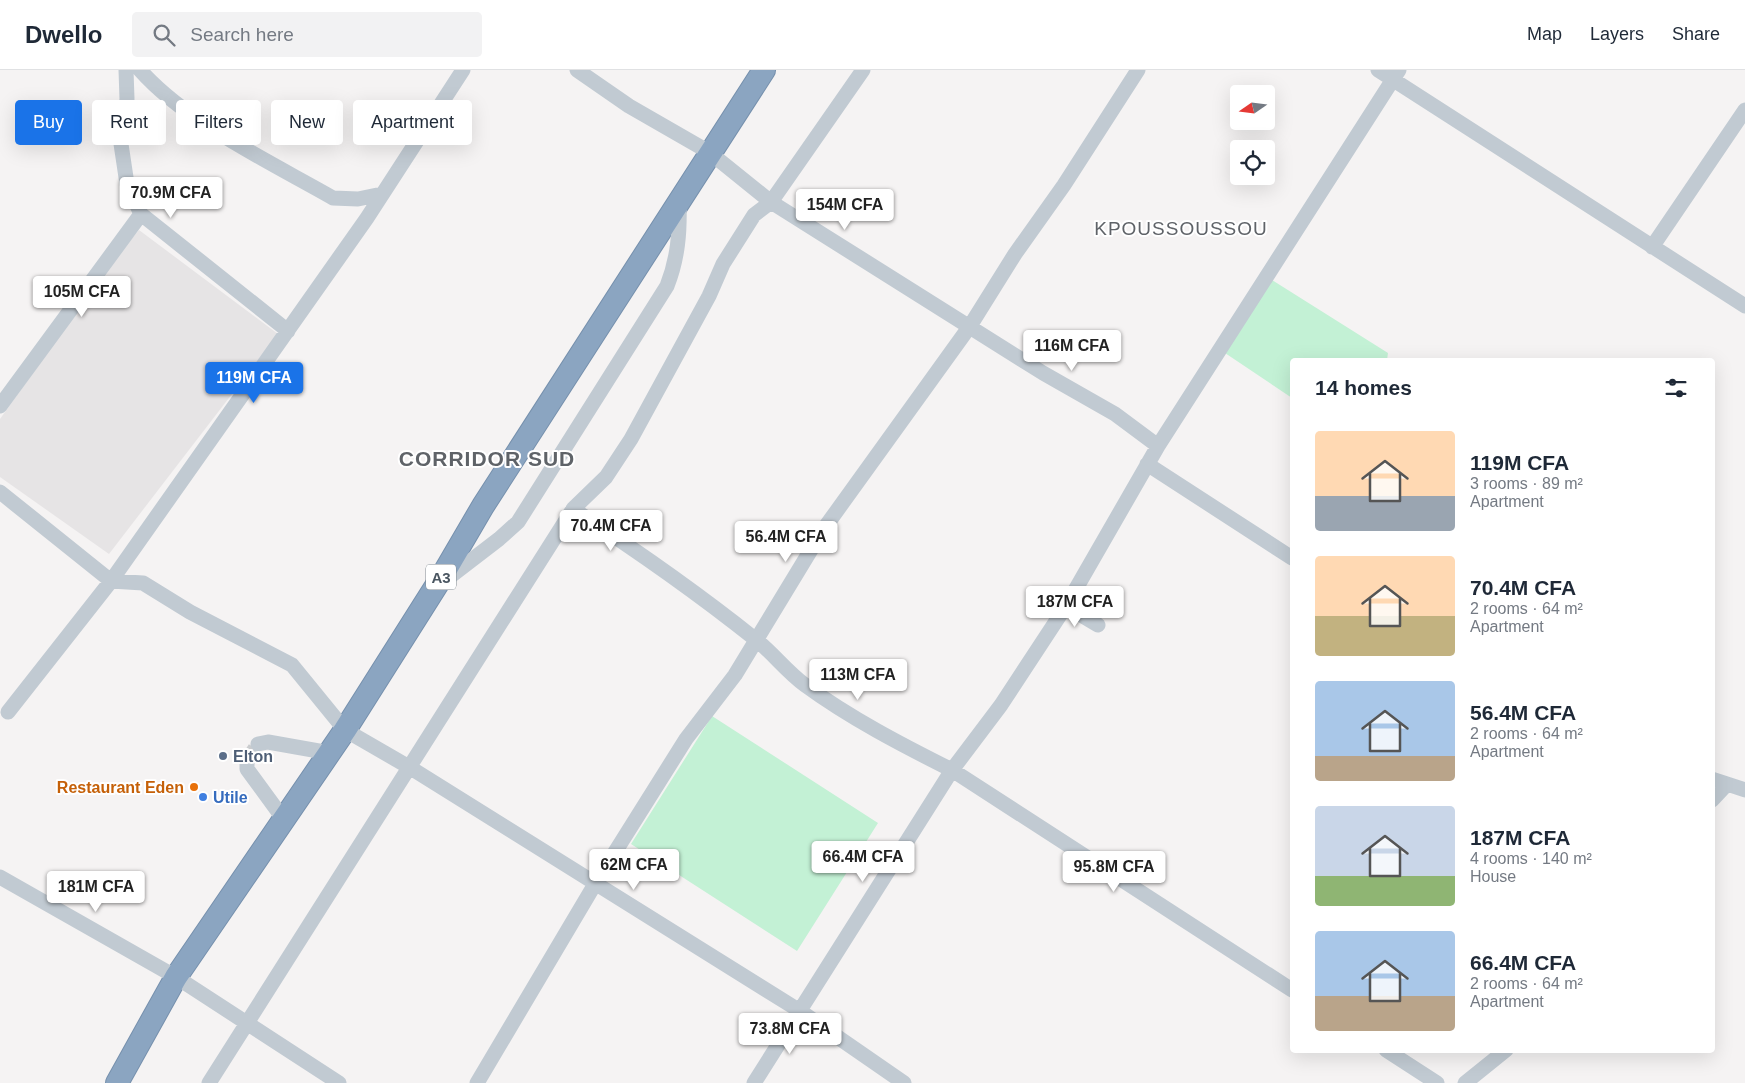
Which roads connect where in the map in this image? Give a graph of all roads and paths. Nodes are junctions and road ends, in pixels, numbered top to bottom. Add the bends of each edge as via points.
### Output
1 (126, 70) edge
2 (140, 70) edge
3 (464, 70) edge
4 (577, 70) edge
5 (764, 70) edge
6 (863, 70) edge
7 (1138, 70) edge
8 (1378, 70) edge
9 (1396, 75) edge
10 (1745, 110) edge
11 (709, 152) junction
12 (382, 194) junction
13 (679, 199) junction
14 (772, 202) junction
15 (140, 214) junction
16 (1652, 248) junction
17 (1745, 306) edge
18 (970, 326) junction
19 (288, 331) junction
20 (0, 406) edge
21 (1158, 446) junction
22 (1147, 464) junction
23 (0, 492) edge
24 (573, 509) junction
25 (1290, 557) edge
26 (111, 581) junction
27 (435, 587) junction
28 (1066, 606) junction
29 (1098, 625) dead end
30 (757, 641) junction
31 (3, 714) edge
32 (345, 730) junction
33 (258, 744) dead end
34 (330, 753) junction
35 (247, 760) dead end
36 (409, 767) junction
37 (952, 770) junction
38 (1720, 781) edge
39 (1745, 790) edge
40 (1715, 793) edge
41 (285, 821) junction
42 (0, 877) edge
43 (595, 884) junction
44 (176, 977) junction
45 (1290, 989) edge
46 (800, 1011) junction
47 (246, 1022) junction
48 (1391, 1053) edge
49 (1502, 1053) edge
50 (117, 1083) edge
51 (209, 1083) edge
52 (339, 1083) edge
53 (477, 1083) edge
54 (754, 1083) edge
55 (904, 1083) edge
56 (1437, 1083) edge
57 (1465, 1083) edge

1 - 15 street via 127,99 121,144 127,184
2 - 12 street via 164,94 197,119 333,198 358,199
3 - 12 street
4 - 11 street via 629,106
5 - 11 highway, A3
6 - 14 street
7 - 18 street
8 - 9 street
9 - 16 street
9 - 21 street
10 - 16 street
11 - 13 highway, A3
11 - 14 street
12 - 19 street
13 - 27 highway, A3
13 - 27 street via 679,244 667,286 518,522
14 - 18 street
14 - 24 street via 754,215 723,264 631,439 606,477
15 - 19 street
15 - 20 street
16 - 17 street
18 - 21 street via 1043,374 1115,414
18 - 30 street via 823,530
19 - 26 street
21 - 22 street
22 - 25 street
22 - 28 street
23 - 26 street
24 - 30 street via 658,565
24 - 36 street
26 - 31 street
26 - 32 street via 142,582 178,605 292,665
27 - 32 highway, A3
28 - 29 street
28 - 37 street via 1001,706
30 - 37 street via 806,686 899,744
30 - 43 street via 686,738
32 - 34 highway, A3
32 - 36 street
33 - 34 street via 268,742
34 - 41 highway, A3
35 - 41 street via 247,769
36 - 43 street
36 - 47 street
37 - 45 street
37 - 46 street
38 - 39 street
38 - 40 street
41 - 44 highway, A3
42 - 44 street
43 - 46 street
43 - 53 street
44 - 47 street
44 - 50 highway, A3
46 - 54 street
46 - 55 street
47 - 51 street
47 - 52 street
48 - 56 street
49 - 57 street

